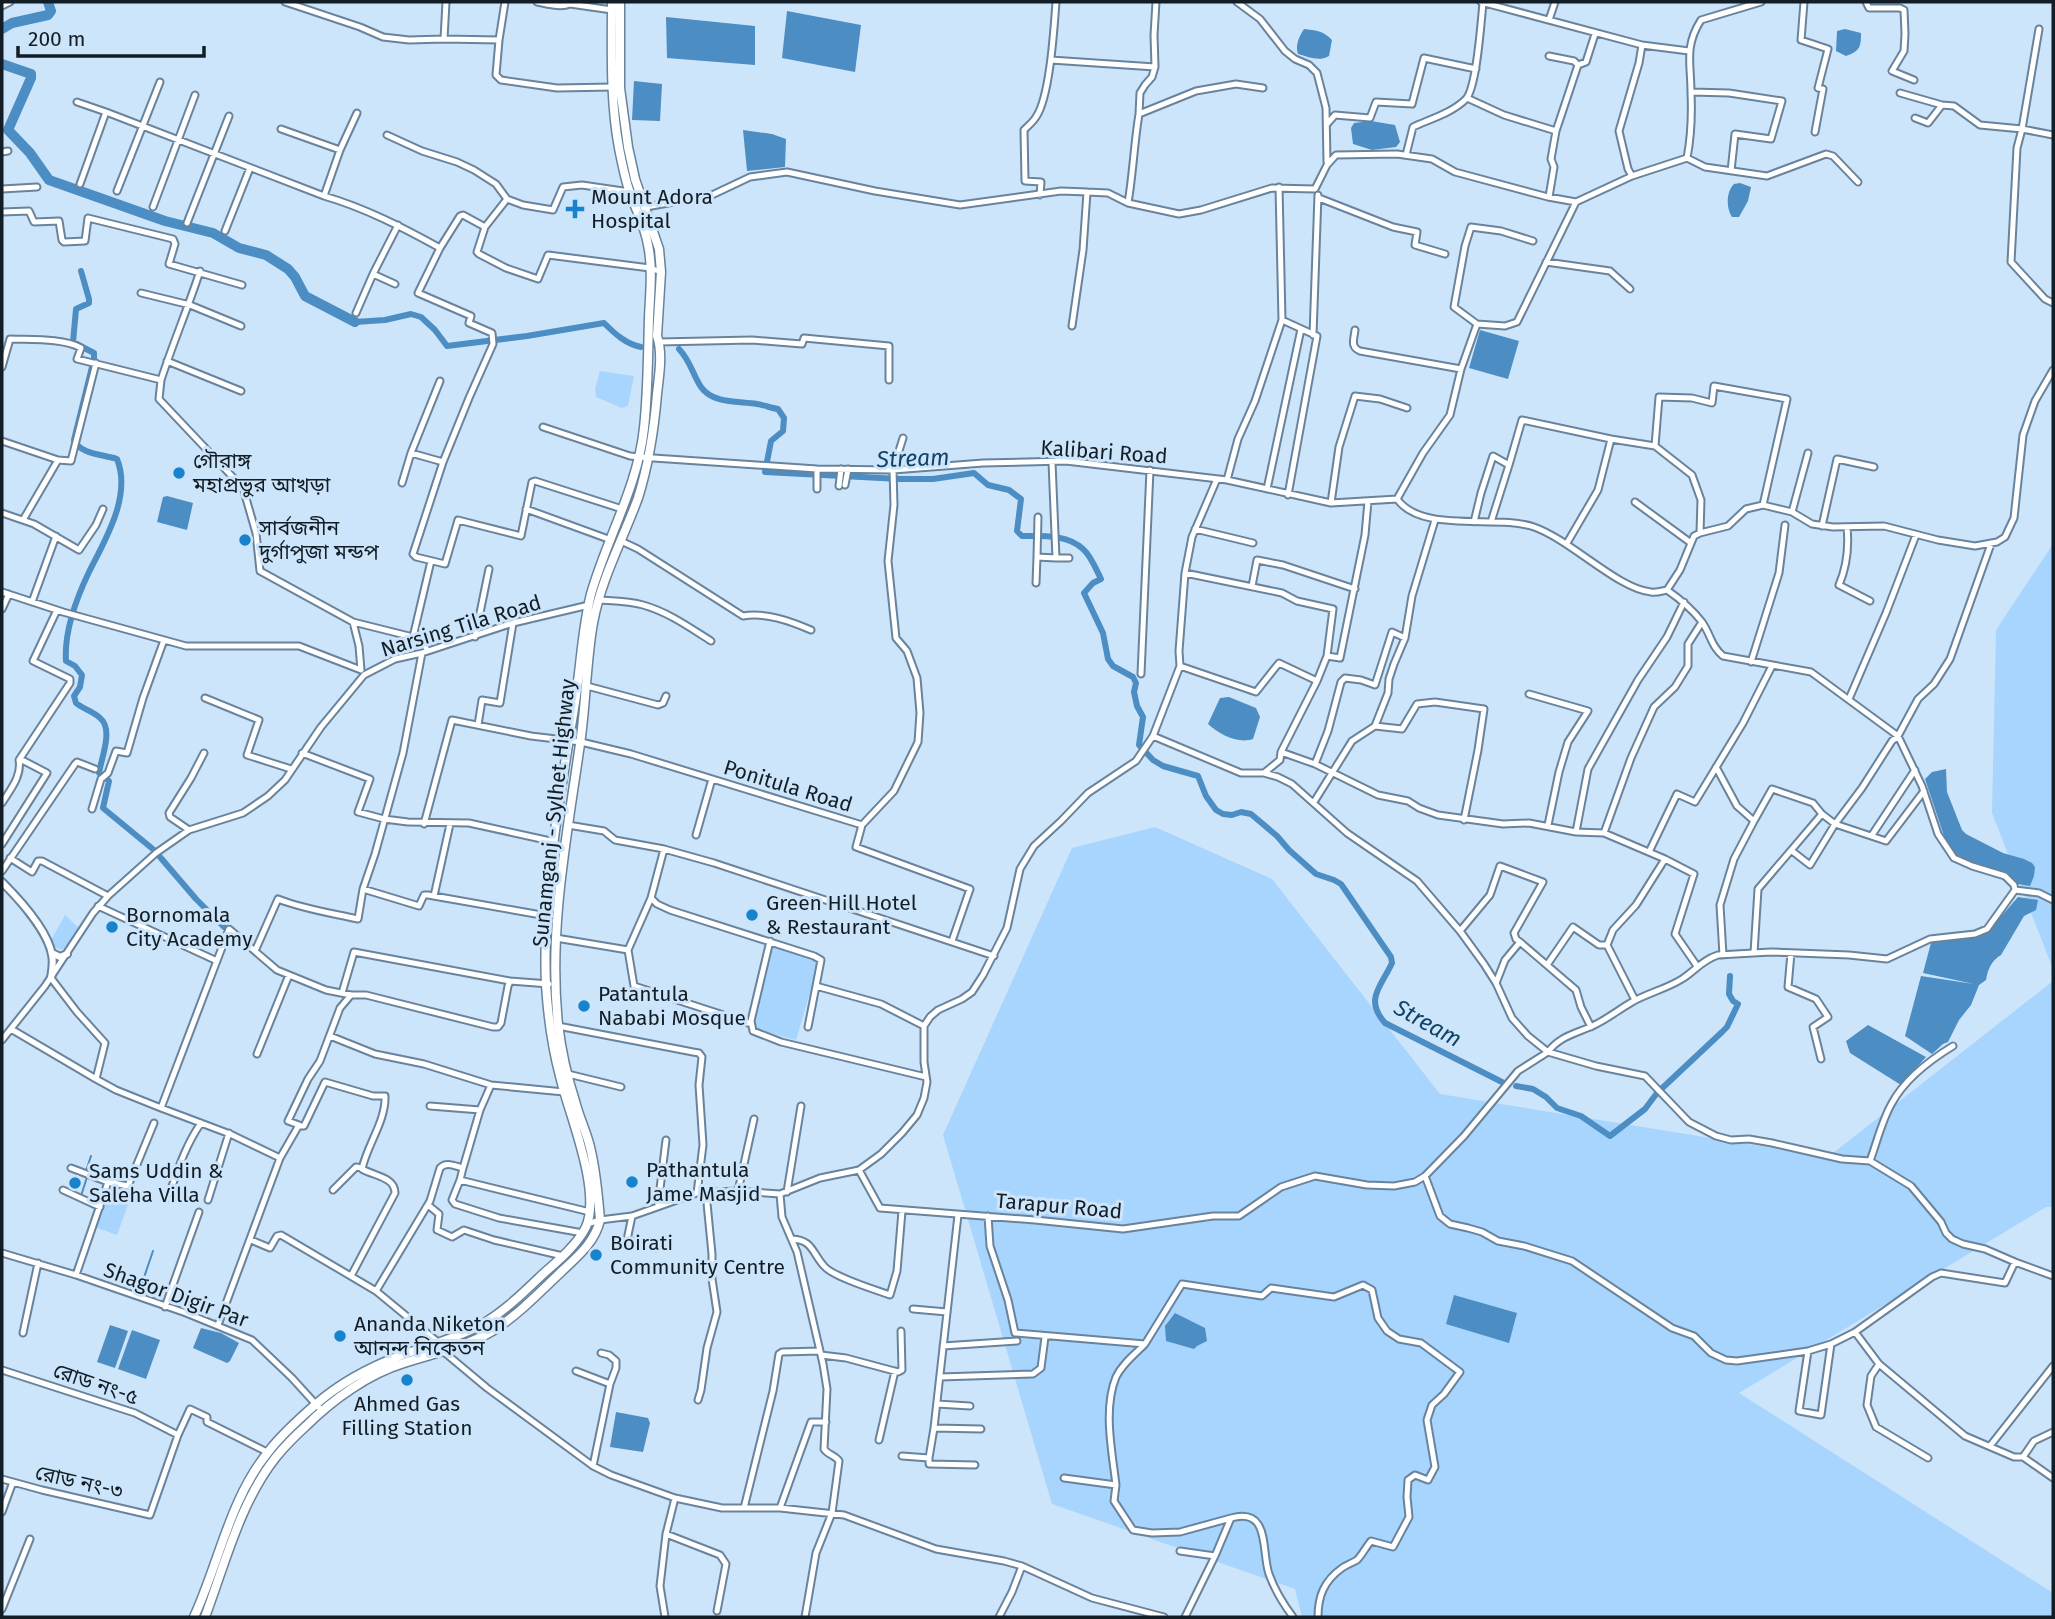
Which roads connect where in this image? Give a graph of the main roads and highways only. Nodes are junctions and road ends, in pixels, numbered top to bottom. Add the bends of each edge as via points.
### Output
1 (620, 2) edge
2 (612, 6) edge
3 (551, 875) junction
4 (561, 877) junction
5 (551, 984) junction
6 (574, 1111) junction
7 (194, 1617) edge
8 (205, 1617) edge

1 - 4 main road, Sunamganj - Sylhet Highway via 620,88 625,124 635,179 659,249 662,272 659,378 650,456 593,620
2 - 3 main road, Sunamganj - Sylhet Highway via 619,147 649,247 644,431 631,488 589,605
3 - 4 main road
3 - 5 main road, Sunamganj - Sylhet Highway via 547,916
4 - 5 main road, Sunamganj - Sylhet Highway
5 - 6 main road, Sunamganj - Sylhet Highway
5 - 6 main road, Sunamganj - Sylhet Highway via 550,1032 564,1092
6 - 7 main road, Sunamganj - Sylhet Highway via 590,1193 583,1233 492,1318 363,1372 316,1404 267,1452 230,1524
6 - 8 main road, Sunamganj - Sylhet Highway via 590,1144 596,1175 600,1220 594,1236 530,1301 494,1330 382,1372 340,1396 307,1424 276,1457 258,1485

